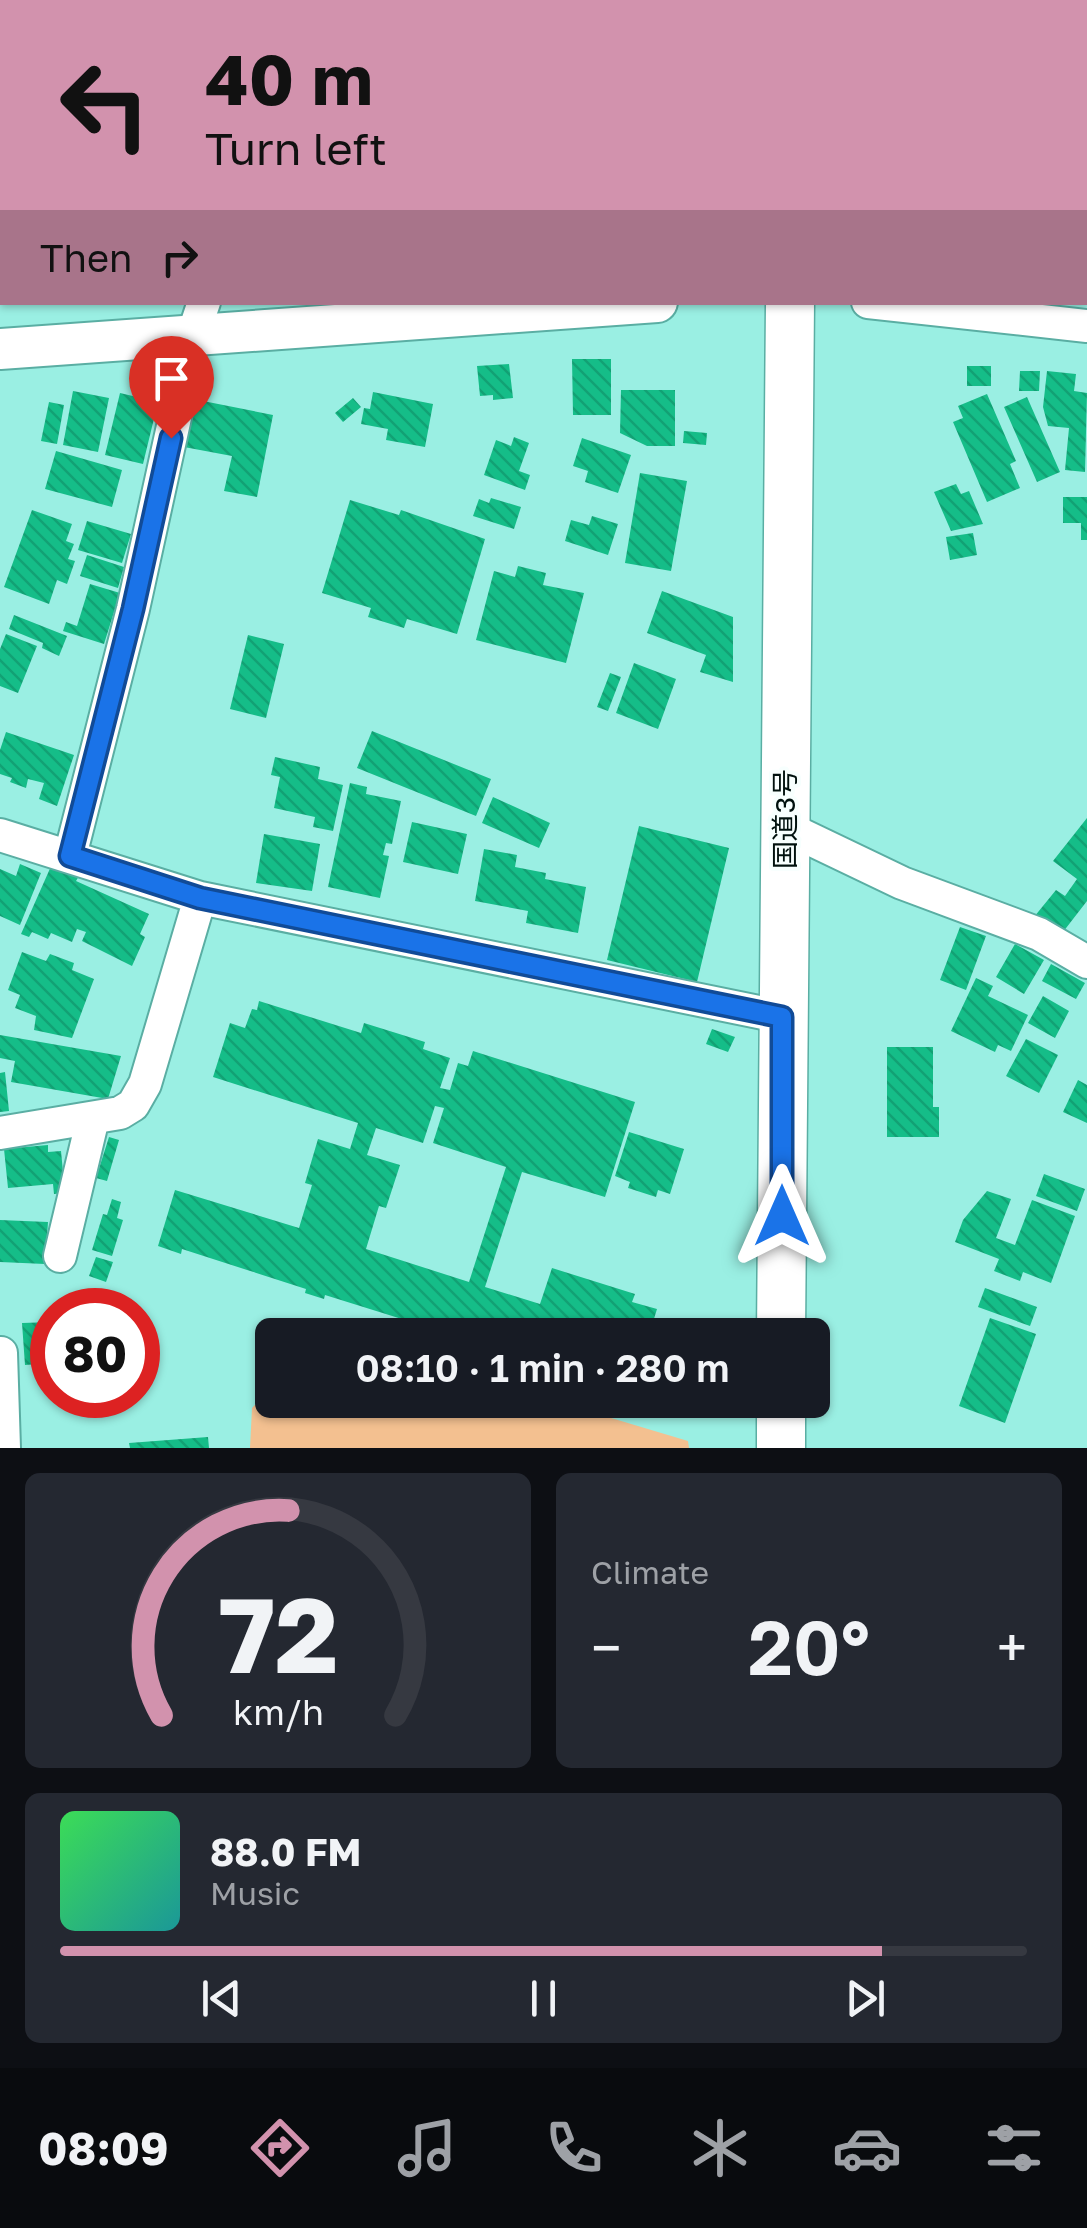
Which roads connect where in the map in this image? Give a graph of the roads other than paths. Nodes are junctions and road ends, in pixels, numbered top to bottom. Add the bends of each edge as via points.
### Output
1 (576, 305) edge
2 (790, 305) edge
3 (895, 305) edge
4 (199, 319) edge
5 (1087, 326) edge
6 (0, 350) edge
7 (783, 826) junction
8 (0, 834) edge
9 (70, 856) junction
10 (200, 898) junction
11 (1087, 962) edge
12 (782, 1017) junction
13 (93, 1118) junction
14 (0, 1133) edge
15 (60, 1256) dead end
16 (781, 1318) edge
17 (1, 1353) edge
18 (781, 1418) edge
19 (4, 1448) edge
20 (780, 1448) edge

1 - 4 main road
2 - 7 highway, 国道3号
3 - 5 street
4 - 6 main road
4 - 9 street
7 - 11 street via 902,883 1039,934
7 - 12 highway, 国道3号
8 - 9 street
9 - 10 street
10 - 12 street
10 - 13 street via 145,1084 120,1114
12 - 16 highway, 国道3号
13 - 14 street
13 - 15 street
17 - 19 street
18 - 20 highway

